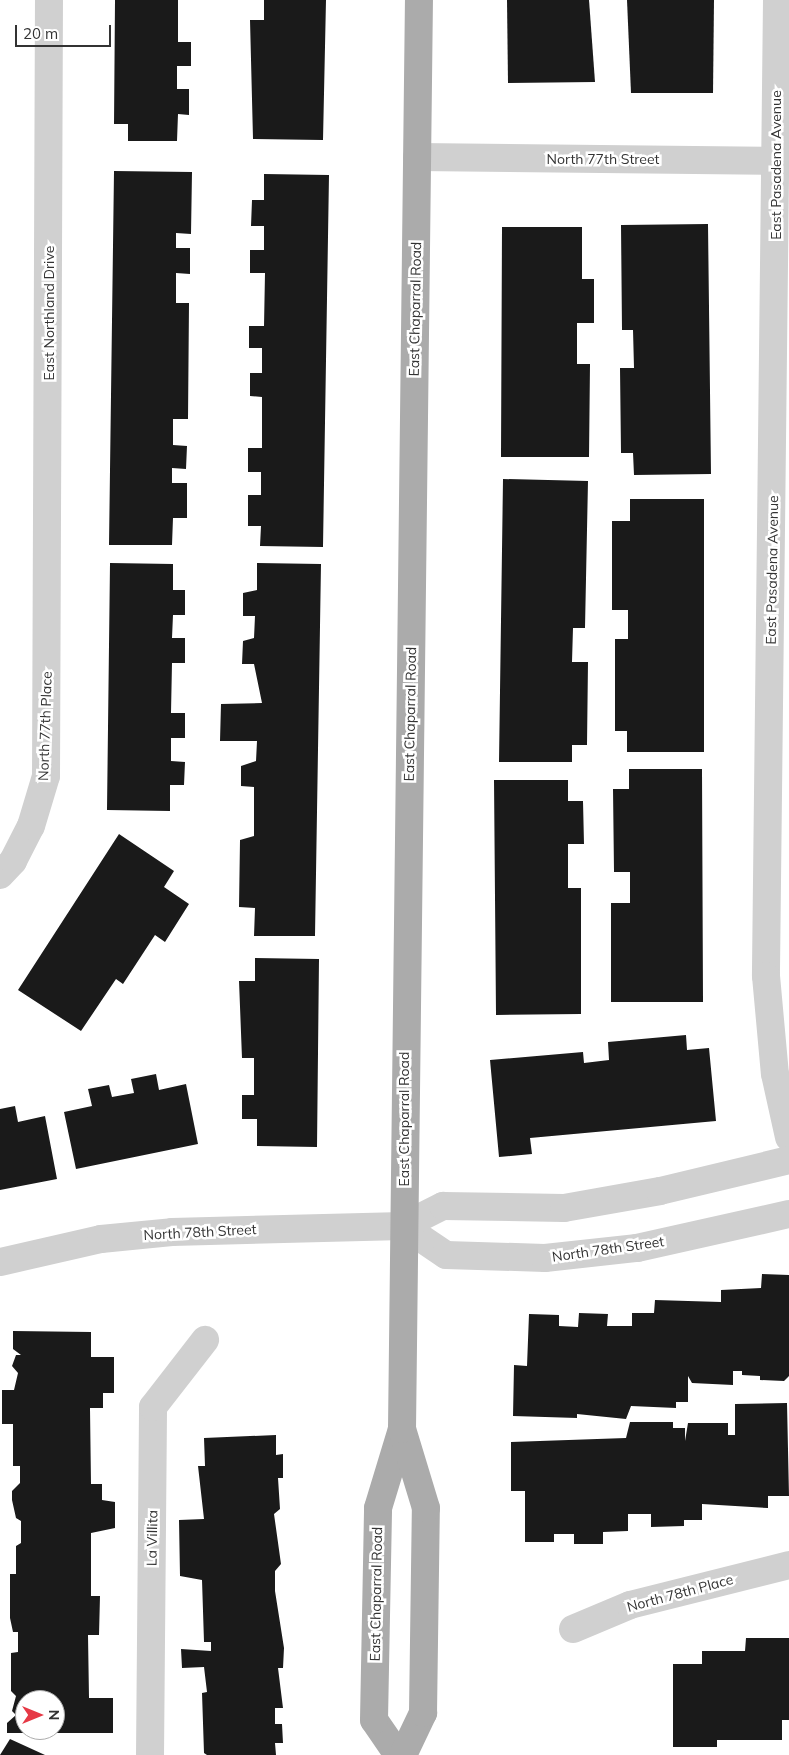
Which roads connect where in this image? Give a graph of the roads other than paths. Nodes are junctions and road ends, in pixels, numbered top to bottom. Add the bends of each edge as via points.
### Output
1 (49, 0) edge
2 (419, 0) edge
3 (777, 0) edge
4 (417, 157) junction
5 (782, 161) edge
6 (48, 626) joint
7 (779, 803) edge
8 (0, 875) edge
9 (789, 1137) edge
10 (789, 1160) edge
11 (789, 1214) edge
12 (403, 1226) junction
13 (0, 1262) edge
14 (205, 1340) dead end
15 (402, 1429) junction
16 (789, 1565) edge
17 (573, 1629) dead end
18 (150, 1755) edge
19 (398, 1755) edge
20 (403, 1755) edge

1 - 6 street, East Northland Drive
2 - 4 main road, East Chaparral Road
3 - 5 street, East Pasadena Avenue
4 - 5 street, North 77th Street
4 - 12 main road, East Chaparral Road
5 - 7 street, East Pasadena Avenue
6 - 8 street, North 77th Place via 46,776 31,826 13,861
7 - 9 street, East Pasadena Avenue via 769,1024
10 - 12 street, North 78th Street via 660,1191 564,1208 443,1206
11 - 12 street, North 78th Street via 637,1248 545,1258 446,1255
12 - 13 street, North 78th Street via 172,1232 101,1239
12 - 15 main road, East Chaparral Road
14 - 18 street, La Villita via 153,1407
15 - 19 main road, East Chaparral Road via 378,1508 374,1720
15 - 20 main road, East Chaparral Road via 426,1508 423,1713
16 - 17 street, North 78th Place via 630,1605

